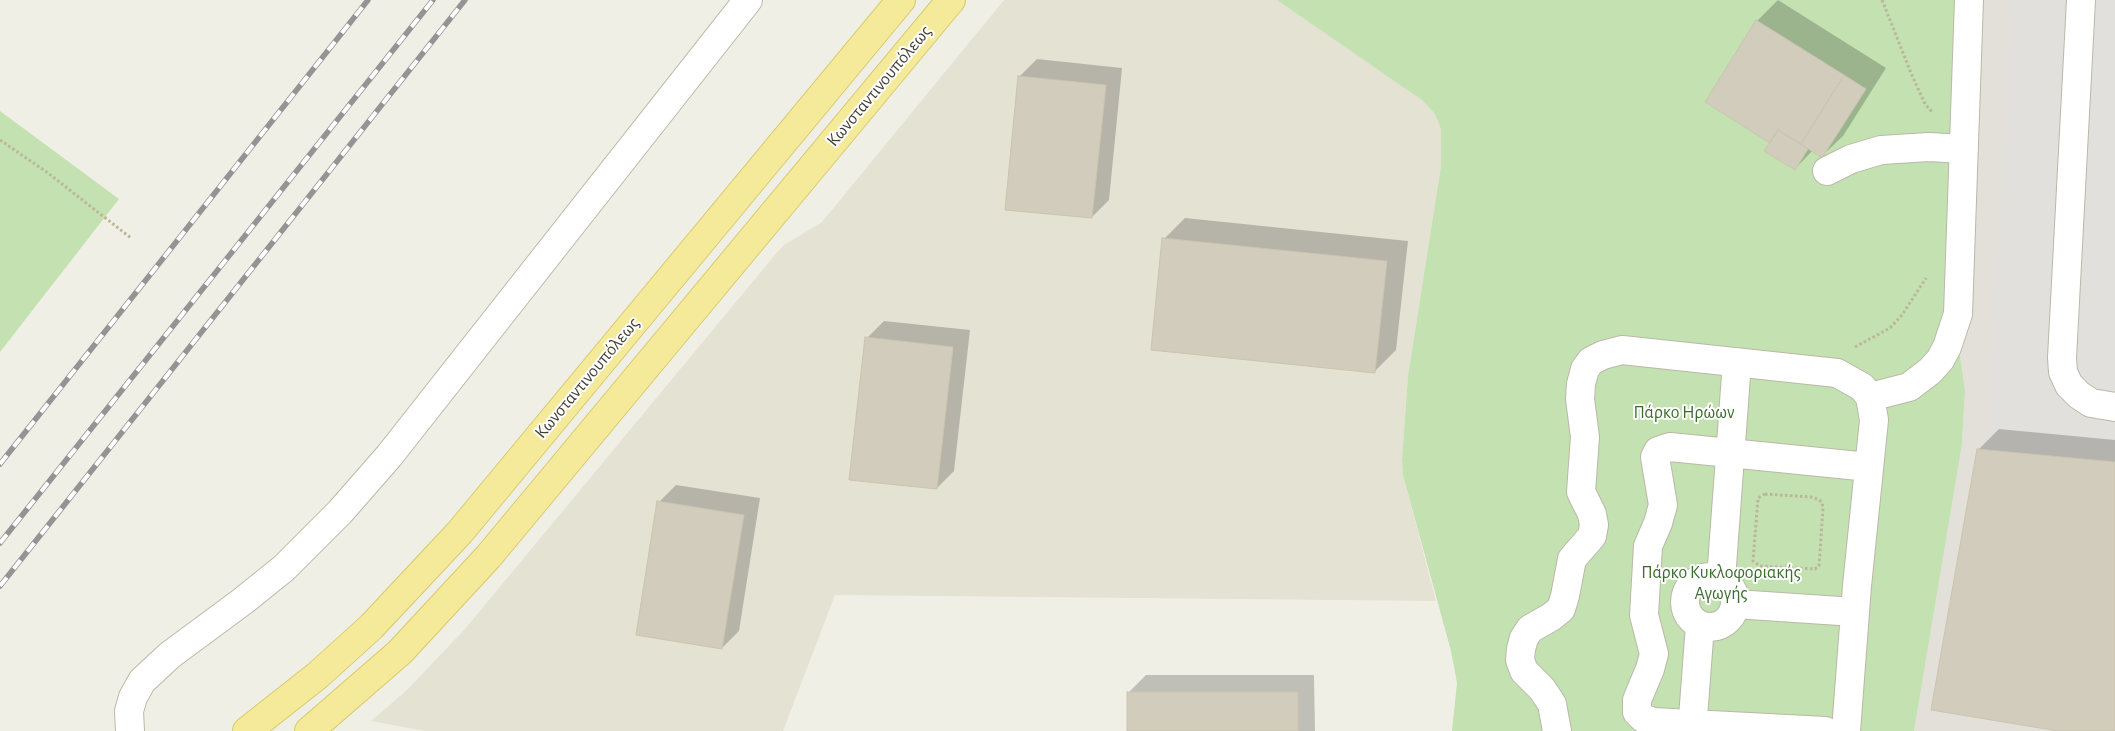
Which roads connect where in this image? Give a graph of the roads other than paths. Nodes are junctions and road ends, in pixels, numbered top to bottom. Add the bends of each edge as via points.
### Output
1 (748, 0) edge
2 (901, 0) edge
3 (951, 0) edge
4 (1968, 0) edge
5 (2082, 0) edge
6 (1957, 148) junction
7 (1827, 171) dead end
8 (1728, 361) junction
9 (1870, 397) junction
10 (2115, 407) edge
11 (1722, 452) junction
12 (1869, 467) junction
13 (1712, 578) junction
14 (1645, 599) junction
15 (1684, 601) junction
16 (1735, 604) junction
17 (1855, 612) junction
18 (1709, 626) junction
19 (1701, 728) edge
20 (1785, 730) edge
21 (130, 731) edge
22 (247, 731) edge
23 (309, 731) edge
24 (1557, 731) edge
25 (1825, 731) edge
26 (1846, 731) edge

1 - 21 lane via 389,456 346,505 284,568 142,680 129,711
2 - 22 main road, Κωνσταντινουπόλεως via 460,532 371,626 318,675
3 - 23 main road, Κωνσταντινουπόλεως via 488,556 400,652
4 - 6 lane
5 - 10 lane via 2062,358 2069,385 2078,395 2091,403
6 - 7 lane via 1881,150
6 - 9 lane via 1958,306 1951,336 1940,360 1919,380 1909,387
8 - 9 lane via 1837,373 1862,387
8 - 11 lane
8 - 24 lane via 1622,350 1591,361 1585,369 1580,399 1585,437 1581,492 1592,514 1592,536 1572,559 1561,608 1530,630 1524,638 1520,660 1524,671 1552,704
9 - 12 lane via 1874,420
11 - 12 lane
11 - 13 lane
11 - 14 lane via 1670,447 1655,457 1663,505 1648,546
12 - 17 lane
13 - 15 lane via 1690,585
13 - 16 lane via 1732,590
14 - 15 lane
14 - 19 lane via 1645,622 1654,654 1636,700 1637,712 1653,722
15 - 18 lane via 1690,618
16 - 17 lane
16 - 18 lane via 1730,617
17 - 26 lane
18 - 19 lane
19 - 20 lane
20 - 25 lane

